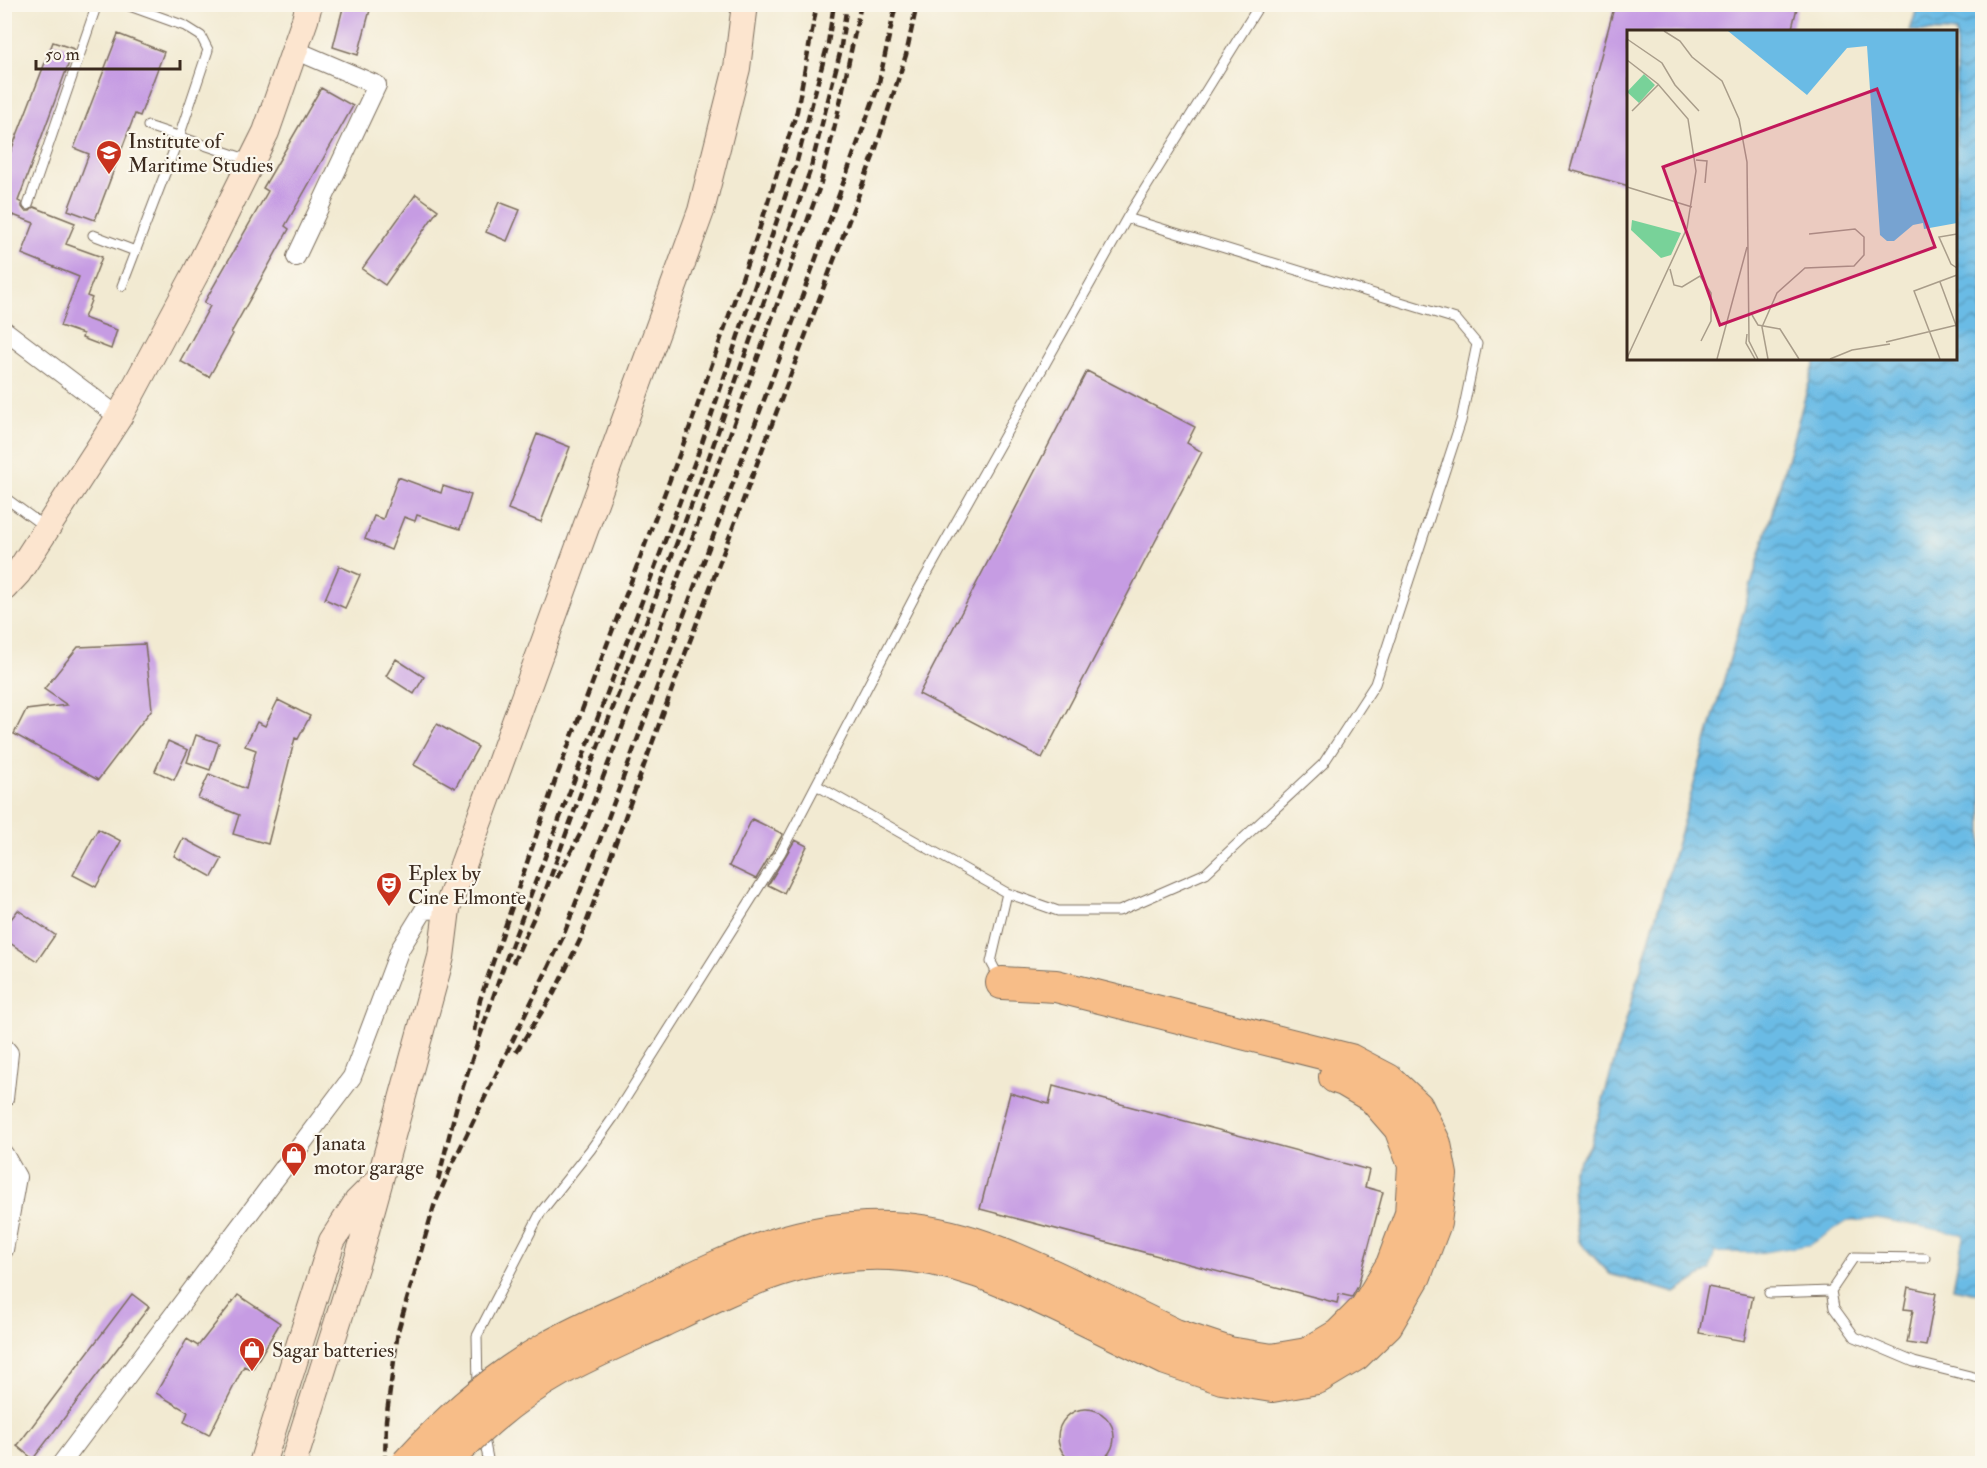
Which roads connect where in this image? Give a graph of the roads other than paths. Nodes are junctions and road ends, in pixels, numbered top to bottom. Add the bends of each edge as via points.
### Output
1 (97, 4) edge
2 (124, 4) edge
3 (309, 4) edge
4 (745, 4) edge
5 (1260, 4) edge
6 (295, 50) junction
7 (148, 126) dead end
8 (179, 137) junction
9 (251, 161) junction
10 (28, 205) dead end
11 (1127, 218) junction
12 (93, 235) dead end
13 (135, 251) junction
14 (296, 257) dead end
15 (122, 286) dead end
16 (4, 330) edge
17 (119, 417) junction
18 (4, 497) edge
19 (47, 528) junction
20 (4, 588) edge
21 (816, 785) junction
22 (1007, 893) junction
23 (447, 909) junction
24 (1002, 984) joint
25 (4, 1047) edge
26 (4, 1099) edge
27 (4, 1154) edge
28 (380, 1179) junction
29 (4, 1250) edge
30 (1926, 1258) dead end
31 (1831, 1291) junction
32 (1769, 1293) dead end
33 (1081, 1303) junction
34 (1983, 1379) edge
35 (61, 1464) edge
36 (262, 1464) edge
37 (293, 1464) edge
38 (407, 1464) edge
39 (443, 1464) edge
40 (489, 1464) edge

1 - 10 lane
2 - 8 lane via 185,26 201,36 208,50
3 - 6 main road
4 - 23 main road via 737,68 701,211
5 - 11 lane
6 - 9 main road via 266,132
6 - 14 street via 377,85
7 - 8 lane
8 - 9 lane
8 - 13 lane
9 - 17 main road
11 - 21 lane via 918,590
11 - 22 lane via 1455,319 1477,344 1461,421 1375,684 1323,764 1206,873 1119,911 1058,911
12 - 13 lane
13 - 15 lane
16 - 17 street
17 - 19 main road
18 - 19 lane
19 - 20 main road
21 - 22 lane
21 - 40 lane via 781,852 613,1118 541,1212 477,1336 478,1413
22 - 24 lane via 991,962
23 - 28 main road via 441,957
23 - 35 street via 424,910 417,920 400,949 352,1077
24 - 33 highway via 1056,986 1350,1060 1388,1080 1417,1107 1435,1144 1441,1176 1435,1223 1415,1276 1387,1324 1355,1356 1317,1378 1272,1386 1222,1378 1166,1359
25 - 26 street via 9,1053
27 - 29 street via 17,1177
28 - 36 main road via 357,1202 332,1241
28 - 37 main road
30 - 31 lane via 1854,1257
31 - 32 lane
31 - 34 lane via 1834,1308 1856,1337 1914,1362
33 - 38 highway, bridge via 1014,1257 954,1237 891,1228 805,1235 741,1256 547,1347 471,1402
33 - 39 highway, bridge via 920,1256 855,1254 810,1260 759,1276 560,1370 505,1408

